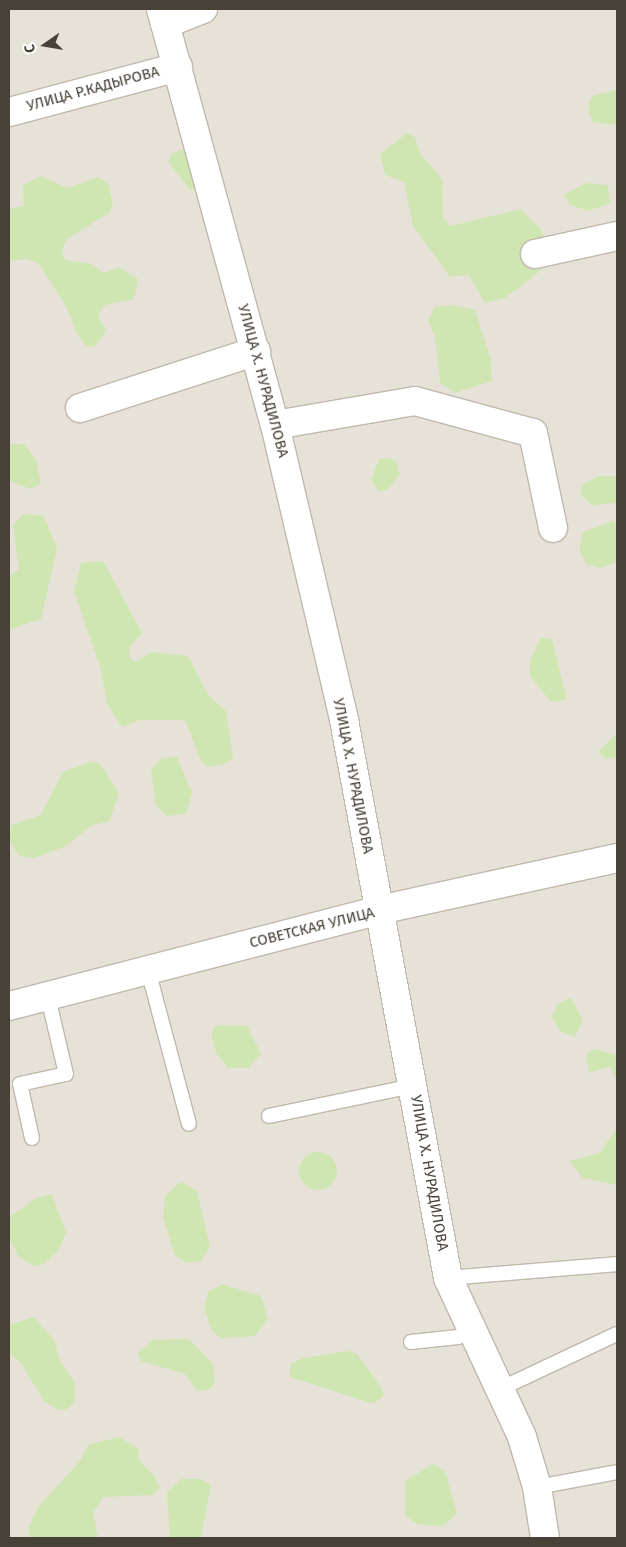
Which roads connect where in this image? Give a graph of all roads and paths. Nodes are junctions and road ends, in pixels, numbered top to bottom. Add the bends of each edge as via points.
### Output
1 (203, 9) edge
2 (163, 16) edge
3 (178, 66) junction
4 (9, 112) edge
5 (617, 236) edge
6 (535, 254) dead end
7 (256, 351) junction
8 (80, 408) dead end
9 (275, 425) junction
10 (554, 528) dead end
11 (617, 858) edge
12 (379, 910) junction
13 (148, 970) junction
14 (48, 996) junction
15 (9, 1006) edge
16 (414, 1086) junction
17 (269, 1116) dead end
18 (189, 1124) dead end
19 (32, 1138) dead end
20 (617, 1264) edge
21 (448, 1278) junction
22 (470, 1330) junction
23 (617, 1334) edge
24 (412, 1342) dead end
25 (502, 1388) junction
26 (617, 1472) edge
27 (537, 1487) junction
28 (545, 1538) edge

1 - 2 street
2 - 3 street, УЛИЦА Х. НУРАДИЛОВА
3 - 4 street, УЛИЦА Р.КАДЫРОВА
3 - 7 street, УЛИЦА Х. НУРАДИЛОВА
5 - 6 street
7 - 8 street
7 - 9 street, УЛИЦА Х. НУРАДИЛОВА
9 - 10 street via 415,401 533,434
9 - 12 street, УЛИЦА Х. НУРАДИЛОВА via 344,720
11 - 12 street, СОВЕТСКАЯ УЛИЦА
12 - 13 street, СОВЕТСКАЯ УЛИЦА
12 - 16 street, УЛИЦА Х. НУРАДИЛОВА
13 - 14 street, СОВЕТСКАЯ УЛИЦА
13 - 18 lane
14 - 15 street, СОВЕТСКАЯ УЛИЦА
14 - 19 lane via 66,1074 20,1084
16 - 17 lane
16 - 21 street, УЛИЦА Х. НУРАДИЛОВА
20 - 21 lane
21 - 22 street, УЛИЦА Х. НУРАДИЛОВА
22 - 24 lane via 458,1337
22 - 25 street, УЛИЦА Х. НУРАДИЛОВА
23 - 25 lane
25 - 27 street, УЛИЦА Х. НУРАДИЛОВА
26 - 27 lane
27 - 28 street, УЛИЦА Х. НУРАДИЛОВА

